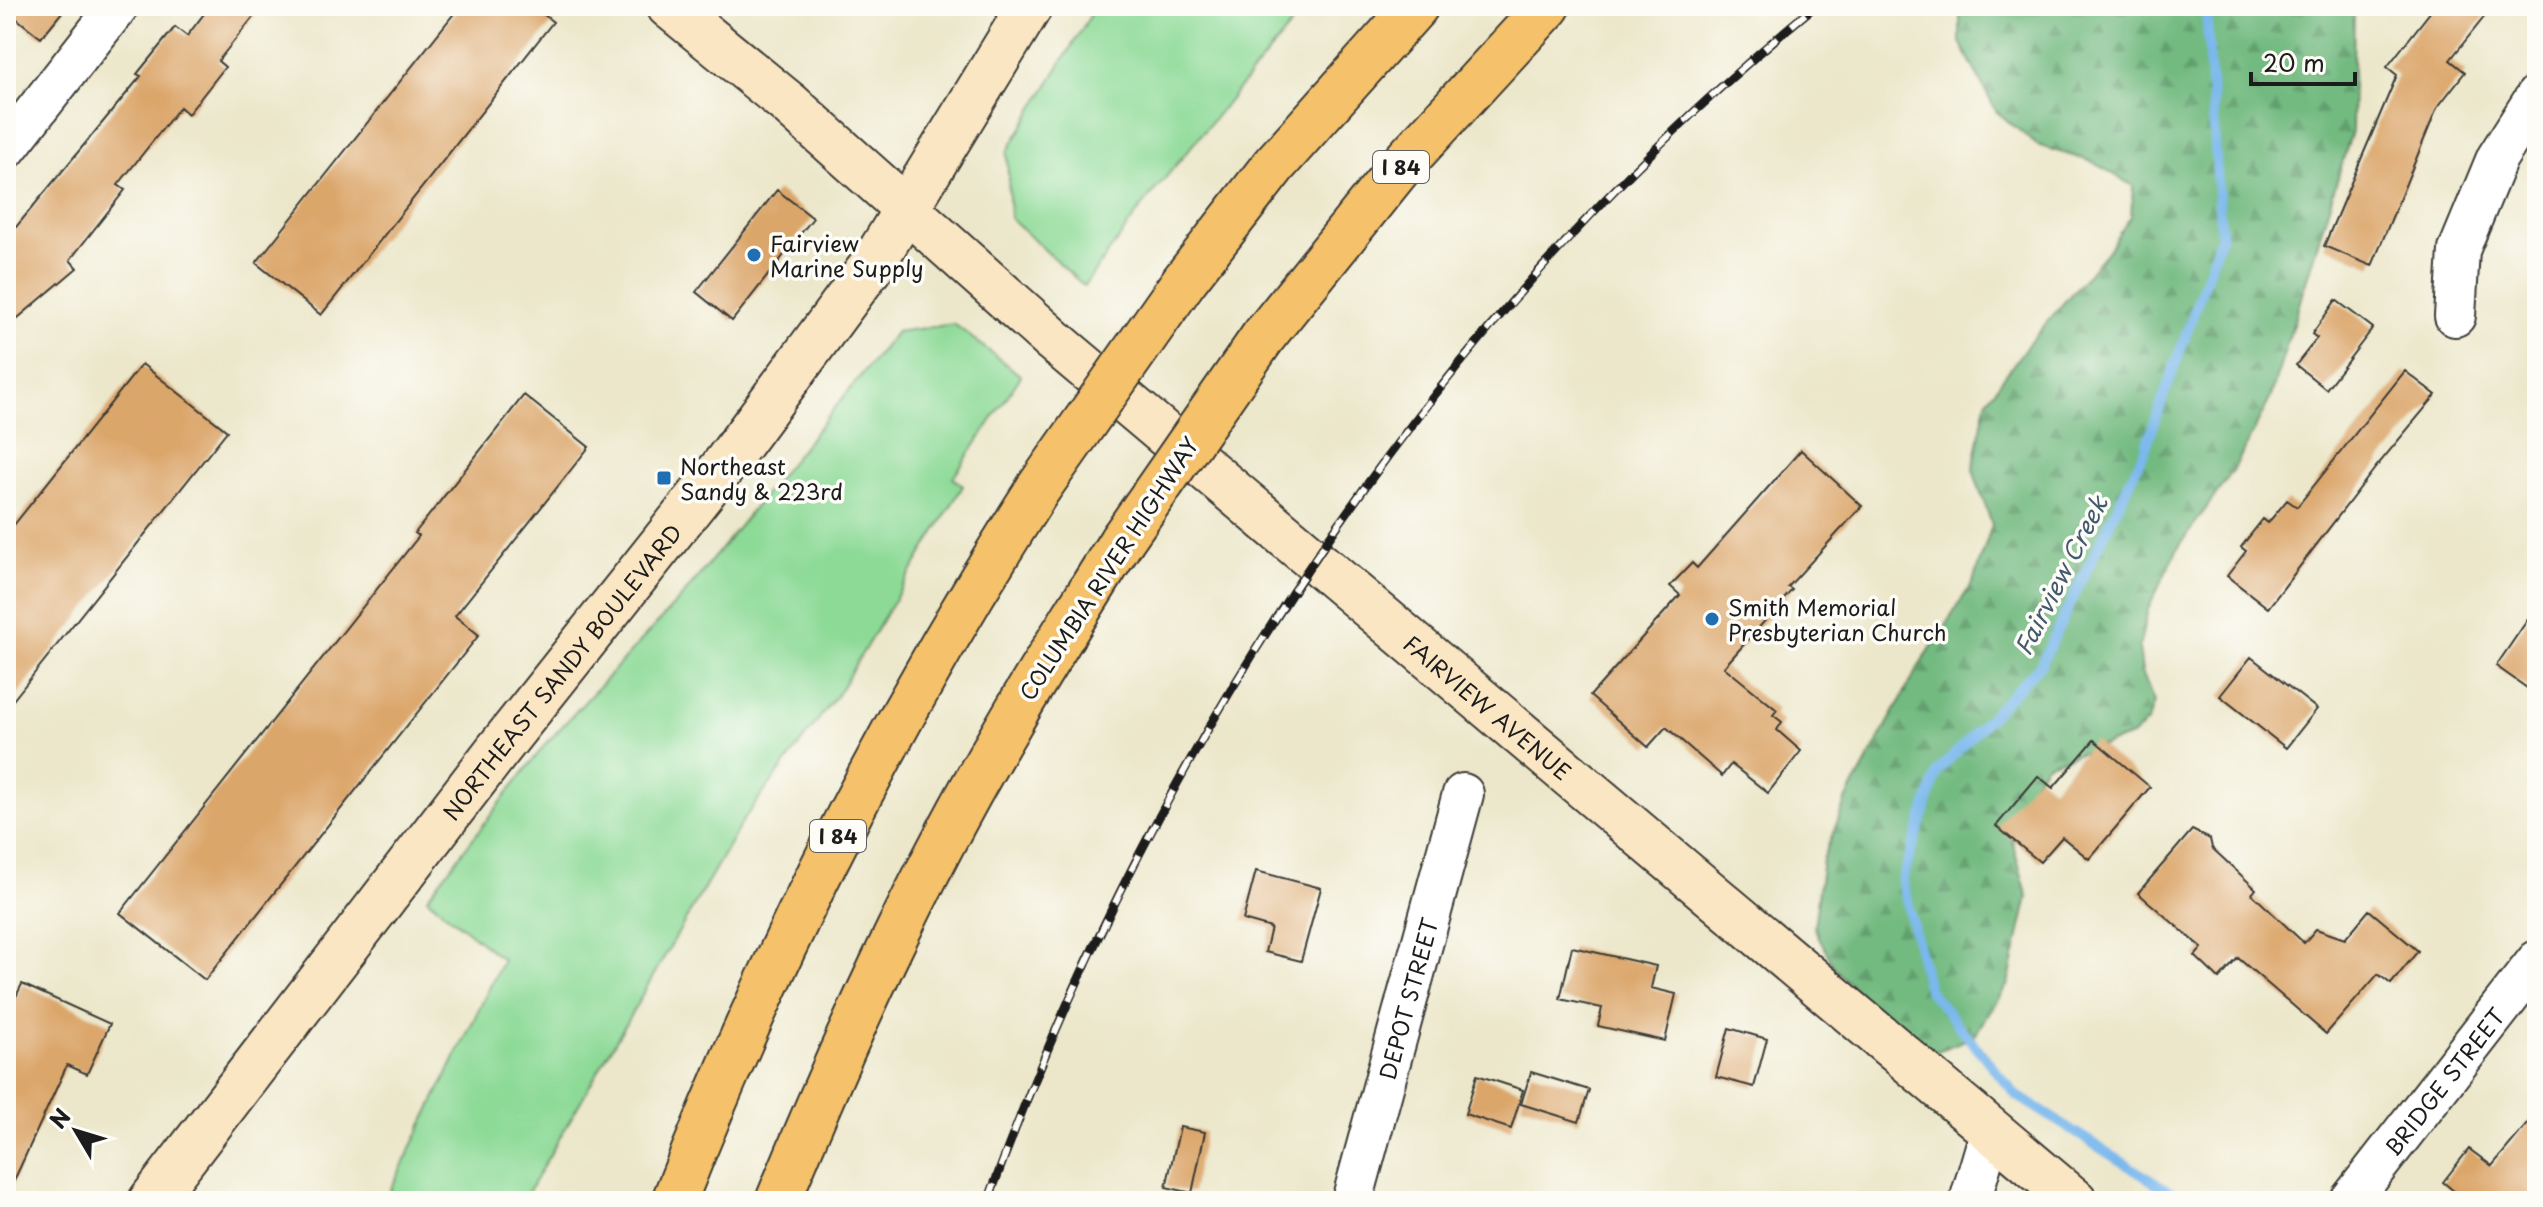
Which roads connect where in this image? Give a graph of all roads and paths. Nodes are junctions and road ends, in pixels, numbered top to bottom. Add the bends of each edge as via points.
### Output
1 (118, 6) edge
2 (669, 6) edge
3 (1030, 6) edge
4 (1416, 6) edge
5 (1548, 6) edge
6 (2537, 95) edge
7 (8, 142) edge
8 (905, 208) junction
9 (2455, 316) dead end
10 (1463, 794) dead end
11 (2537, 961) edge
12 (1991, 1130) junction
13 (151, 1201) edge
14 (674, 1201) edge
15 (778, 1201) edge
16 (1352, 1201) edge
17 (1970, 1201) edge
18 (2075, 1201) edge
19 (2350, 1201) edge

1 - 7 street
2 - 8 main road, FAIRVIEW AVENUE
3 - 8 main road, NORTHEAST SANDY BOULEVARD
4 - 14 highway, I 84, bridge via 1274,165 1184,281 1038,489 920,682 836,840 759,1000
5 - 15 highway, COLUMBIA RIVER HIGHWAY / I 84, bridge via 1399,168 1263,337 1122,540 1003,733 936,860
6 - 9 street via 2497,158 2459,250
8 - 12 main road, FAIRVIEW AVENUE via 1053,340
8 - 13 main road, NORTHEAST SANDY BOULEVARD via 872,265 722,468
10 - 16 street, DEPOT STREET
11 - 19 street, BRIDGE STREET
12 - 17 street
12 - 18 main road, FAIRVIEW AVENUE

